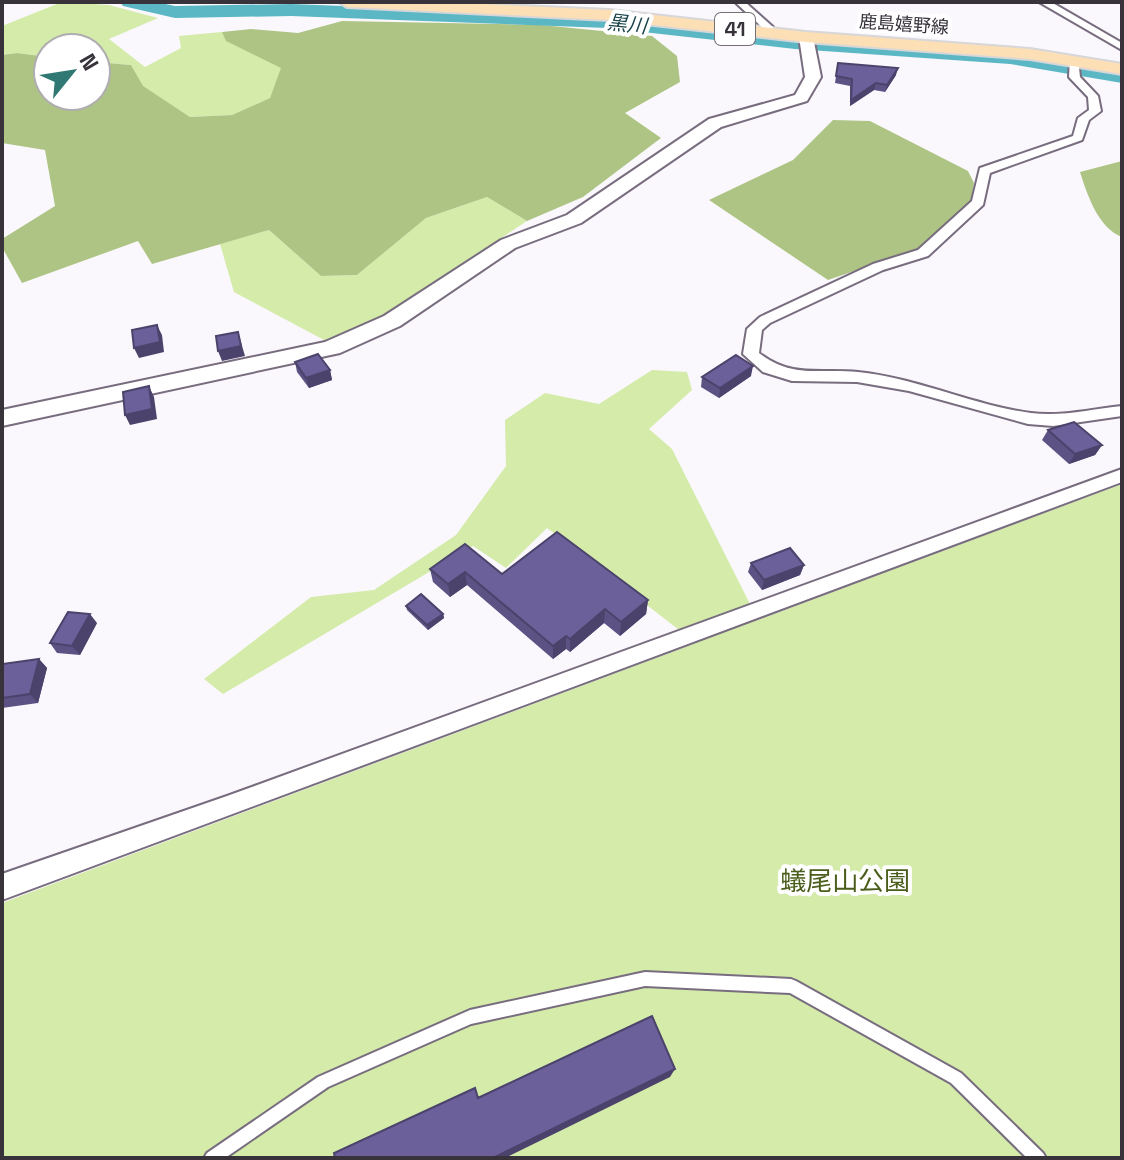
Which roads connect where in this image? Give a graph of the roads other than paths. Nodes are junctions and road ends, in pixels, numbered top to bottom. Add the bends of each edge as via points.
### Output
1 (347, 2) edge
2 (740, 2) edge
3 (1044, 2) edge
4 (475, 5) edge
5 (769, 32) junction
6 (807, 42) junction
7 (1122, 47) edge
8 (1073, 67) junction
9 (1122, 69) edge
10 (1122, 411) edge
11 (2, 418) edge
12 (1122, 475) edge
13 (2, 887) edge
14 (212, 1158) edge
15 (1038, 1158) edge

1 - 4 main road, 鹿島嬉野線 / 41
2 - 5 street
3 - 7 street
4 - 5 main road, 鹿島嬉野線 / 41
5 - 6 main road, 鹿島嬉野線 / 41
6 - 8 main road, 鹿島嬉野線 / 41 via 986,50
6 - 11 street via 815,78 801,98 715,123 574,219 508,244 392,321 332,348
8 - 9 main road, 鹿島嬉野線 / 41
8 - 10 street via 1075,81 1093,96 1095,111 1084,118 1078,138 984,171 978,202 923,253 878,267 765,320 755,329 751,354 792,376 857,377 910,386 1028,418
12 - 13 street
14 - 15 lane via 323,1082 470,1017 645,979 791,986 956,1078

